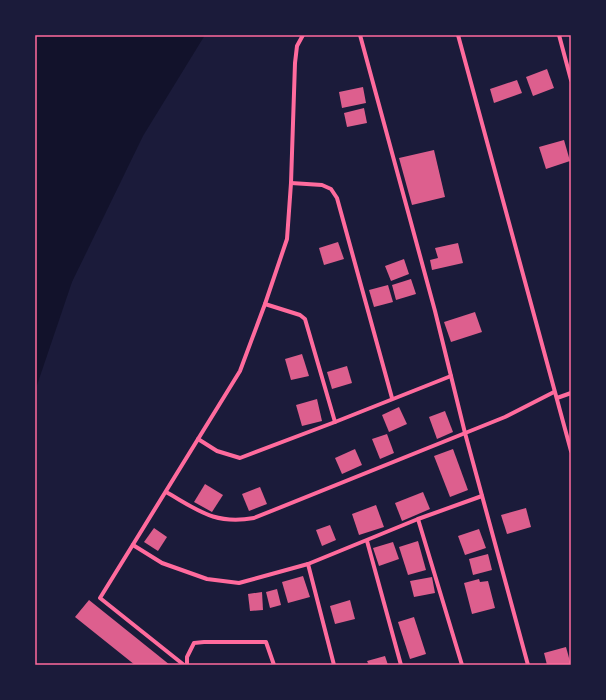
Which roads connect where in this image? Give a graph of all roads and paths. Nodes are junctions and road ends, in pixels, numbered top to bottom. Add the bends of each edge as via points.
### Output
1 (303, 35) edge
2 (360, 35) edge
3 (458, 35) edge
4 (559, 35) edge
5 (571, 80) edge
6 (291, 183) junction
7 (265, 304) junction
8 (451, 376) junction
9 (554, 392) junction
10 (571, 393) edge
11 (392, 398) junction
12 (557, 398) junction
13 (335, 422) junction
14 (465, 433) junction
15 (198, 439) junction
16 (571, 450) edge
17 (166, 492) junction
18 (482, 496) junction
19 (418, 519) junction
20 (367, 540) junction
21 (133, 545) junction
22 (308, 564) junction
23 (184, 665) edge
24 (187, 665) edge
25 (274, 665) edge
26 (334, 665) edge
27 (401, 665) edge
28 (462, 665) edge
29 (528, 665) edge

1 - 6 street via 297,46 295,63
2 - 8 street
3 - 9 street
4 - 5 street
6 - 7 street via 287,239
6 - 11 street via 322,185 331,189 337,198
7 - 13 street via 305,319
7 - 15 street via 240,371
8 - 11 street
8 - 14 street
9 - 12 street
9 - 14 street via 505,417
10 - 12 street
11 - 13 street
12 - 16 street
13 - 15 street via 240,458 217,451
14 - 17 street via 254,518 227,520 211,516
14 - 18 street
15 - 17 street
17 - 21 street
18 - 19 street
18 - 29 street
19 - 20 street
19 - 28 street
20 - 22 street
20 - 27 street
21 - 22 street via 162,563 207,579 239,583
21 - 23 street via 100,598
22 - 26 street
24 - 25 street via 187,657 194,644 204,642 266,642

